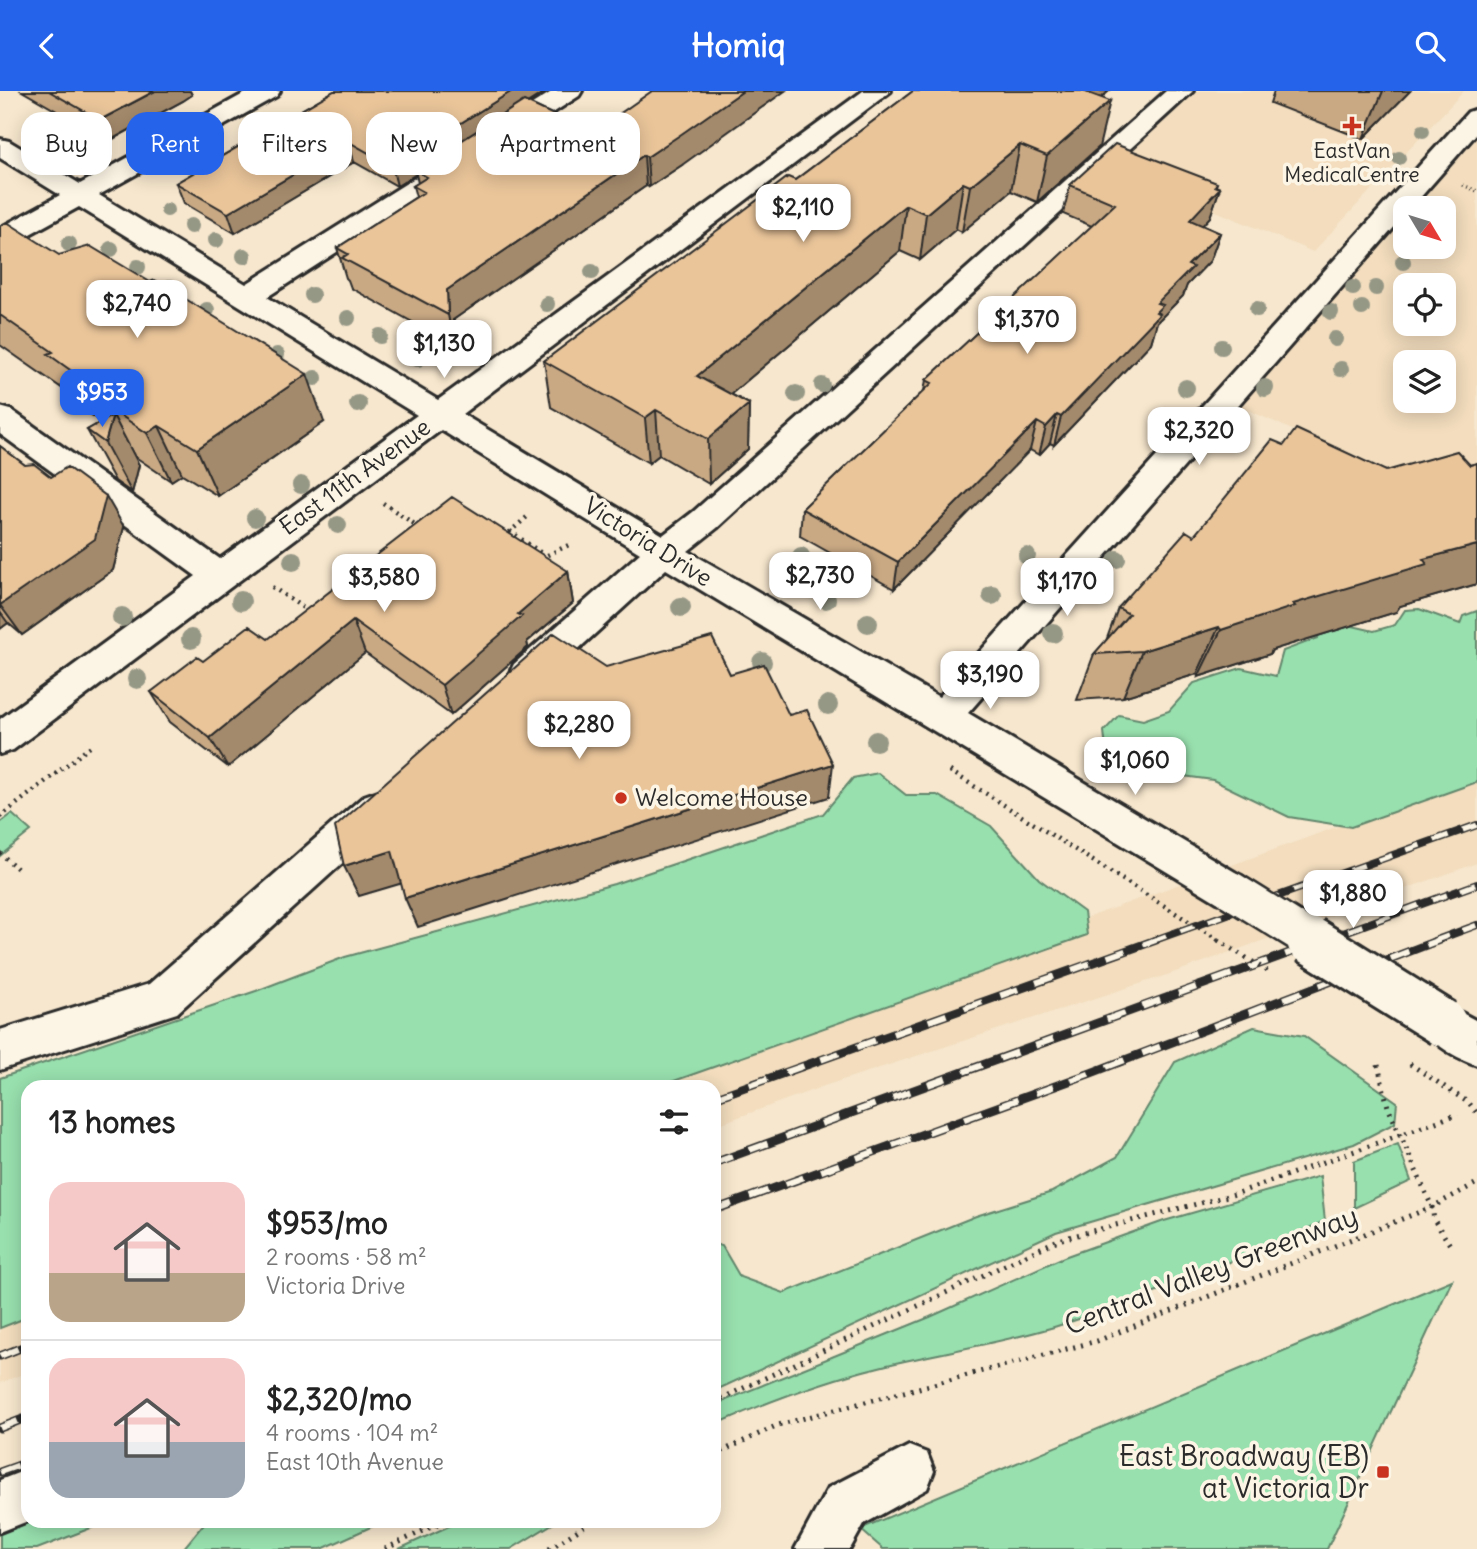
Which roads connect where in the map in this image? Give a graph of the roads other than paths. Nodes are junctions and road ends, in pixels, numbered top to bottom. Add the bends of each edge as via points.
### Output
1 (267, 91) edge
2 (570, 91) edge
3 (879, 91) edge
4 (1181, 91) edge
5 (1477, 117) edge
6 (0, 147) edge
7 (80, 195) junction
8 (0, 239) edge
9 (246, 297) junction
10 (440, 415) junction
11 (0, 418) edge
12 (13, 445) edge
13 (665, 551) junction
14 (220, 576) junction
15 (501, 697) edge
16 (943, 717) junction
17 (0, 739) edge
18 (400, 787) edge
19 (1460, 1034) edge
20 (0, 1050) edge
21 (909, 1471) dead end
22 (21, 1498) edge
23 (0, 1506) edge
24 (821, 1549) edge

1 - 7 street
2 - 9 street
3 - 10 street, East 11th Avenue
4 - 13 street
5 - 16 street
6 - 7 street, Victoria Drive
7 - 8 street
7 - 9 street, Victoria Drive
9 - 10 street, Victoria Drive
10 - 13 street, Victoria Drive
10 - 14 street, East 11th Avenue
11 - 12 street
12 - 14 street
13 - 15 street
13 - 16 street, Victoria Drive
14 - 17 street, East 11th Avenue
16 - 19 street, Victoria Drive, bridge
18 - 20 street via 162,999
21 - 24 street via 846,1506
22 - 23 street

